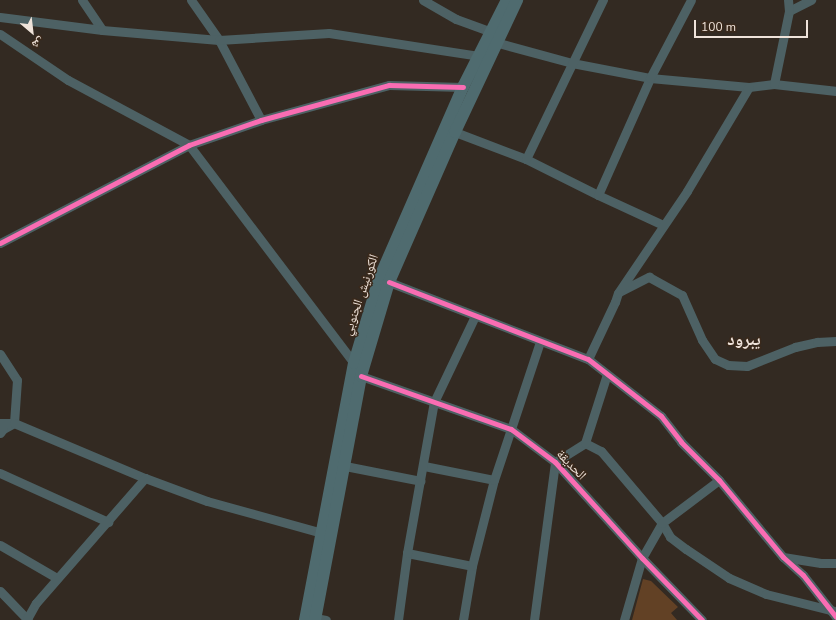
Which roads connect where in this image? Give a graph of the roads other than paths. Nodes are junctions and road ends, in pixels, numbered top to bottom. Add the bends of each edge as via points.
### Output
1 (82, 0) edge
2 (190, 0) edge
3 (423, 0) edge
4 (507, 0) edge
5 (516, 0) edge
6 (603, 0) edge
7 (691, 0) edge
8 (788, 0) edge
9 (811, 0) edge
10 (789, 11) junction
11 (0, 17) edge
12 (102, 30) junction
13 (0, 34) edge
14 (492, 38) junction
15 (219, 40) junction
16 (480, 56) junction
17 (572, 63) junction
18 (650, 78) junction
19 (774, 84) junction
20 (464, 87) junction
21 (749, 87) junction
22 (836, 91) edge
23 (261, 120) junction
24 (455, 132) junction
25 (188, 145) junction
26 (526, 159) junction
27 (598, 195) junction
28 (663, 225) junction
29 (0, 243) edge
30 (389, 282) junction
31 (618, 293) junction
32 (475, 316) junction
33 (836, 341) edge
34 (540, 342) junction
35 (0, 354) edge
36 (588, 359) junction
37 (354, 363) junction
38 (606, 374) junction
39 (361, 376) junction
40 (434, 402) junction
41 (0, 423) edge
42 (14, 423) junction
43 (511, 429) junction
44 (0, 433) edge
45 (585, 442) junction
46 (555, 462) junction
47 (345, 466) junction
48 (424, 466) junction
49 (0, 473) edge
50 (145, 478) junction
51 (494, 480) junction
52 (719, 480) junction
53 (421, 481) junction
54 (108, 522) junction
55 (662, 523) junction
56 (322, 533) junction
57 (0, 545) edge
58 (407, 553) junction
59 (784, 557) junction
60 (642, 558) junction
61 (836, 563) edge
62 (472, 566) junction
63 (57, 578) junction
64 (0, 591) edge
65 (835, 613) edge
66 (315, 619) edge
67 (27, 620) edge
68 (398, 620) edge
69 (463, 620) edge
70 (534, 620) edge
71 (624, 620) edge
72 (702, 620) edge

1 - 12 street
2 - 15 street
3 - 14 street
4 - 14 main road, الكورنيش الجنوبي
5 - 14 main road, الكورنيش الجنوبي
6 - 17 street
7 - 18 street
8 - 10 street
9 - 10 street
10 - 19 street
11 - 12 street
12 - 15 street
13 - 25 street via 68,80
14 - 16 main road, الكورنيش الجنوبي
14 - 17 street
14 - 24 main road, الكورنيش الجنوبي
15 - 16 street via 329,33
15 - 23 street
16 - 20 main road, الكورنيش الجنوبي
17 - 18 street
17 - 26 street
18 - 21 street
18 - 27 street
19 - 21 street
19 - 22 street
20 - 23 street via 389,85
20 - 37 main road, الكورنيش الجنوبي via 379,279
21 - 28 street via 687,191
23 - 25 street
24 - 26 street
24 - 30 main road, الكورنيش الجنوبي
25 - 29 street
25 - 37 street
26 - 27 street
27 - 28 street
28 - 31 street
30 - 32 street
30 - 39 main road, الكورنيش الجنوبي
31 - 33 street via 649,277 682,296 702,340 715,359 728,366 747,366 795,347
31 - 36 street
32 - 34 street
32 - 40 street
34 - 36 street
34 - 43 street
35 - 42 street via 17,380
36 - 38 street
37 - 56 main road, الكورنيش الجنوبي
38 - 45 street
38 - 52 street via 661,416 681,442
39 - 40 street, الحديقة
39 - 47 main road, الكورنيش الجنوبي
40 - 43 street, الحديقة
40 - 48 street
41 - 42 street
42 - 44 street
42 - 50 street
43 - 46 street, الحديقة
43 - 51 street
45 - 46 street
45 - 55 street via 601,451
46 - 60 street, الحديقة
46 - 70 street
47 - 53 street
47 - 66 main road, الكورنيش الجنوبي
48 - 51 street
48 - 53 street
49 - 54 street
50 - 54 street
50 - 56 street via 207,501
51 - 62 street
52 - 55 street
52 - 59 street
53 - 58 street
54 - 63 street
55 - 60 street
55 - 65 street via 670,537 729,578 766,594
56 - 66 main road, الكورنيش الجنوبي
57 - 63 street
58 - 62 street
58 - 68 street
59 - 61 street
59 - 65 street
60 - 71 street
60 - 72 street, الحديقة
62 - 69 street
63 - 67 street via 36,603
64 - 67 street

